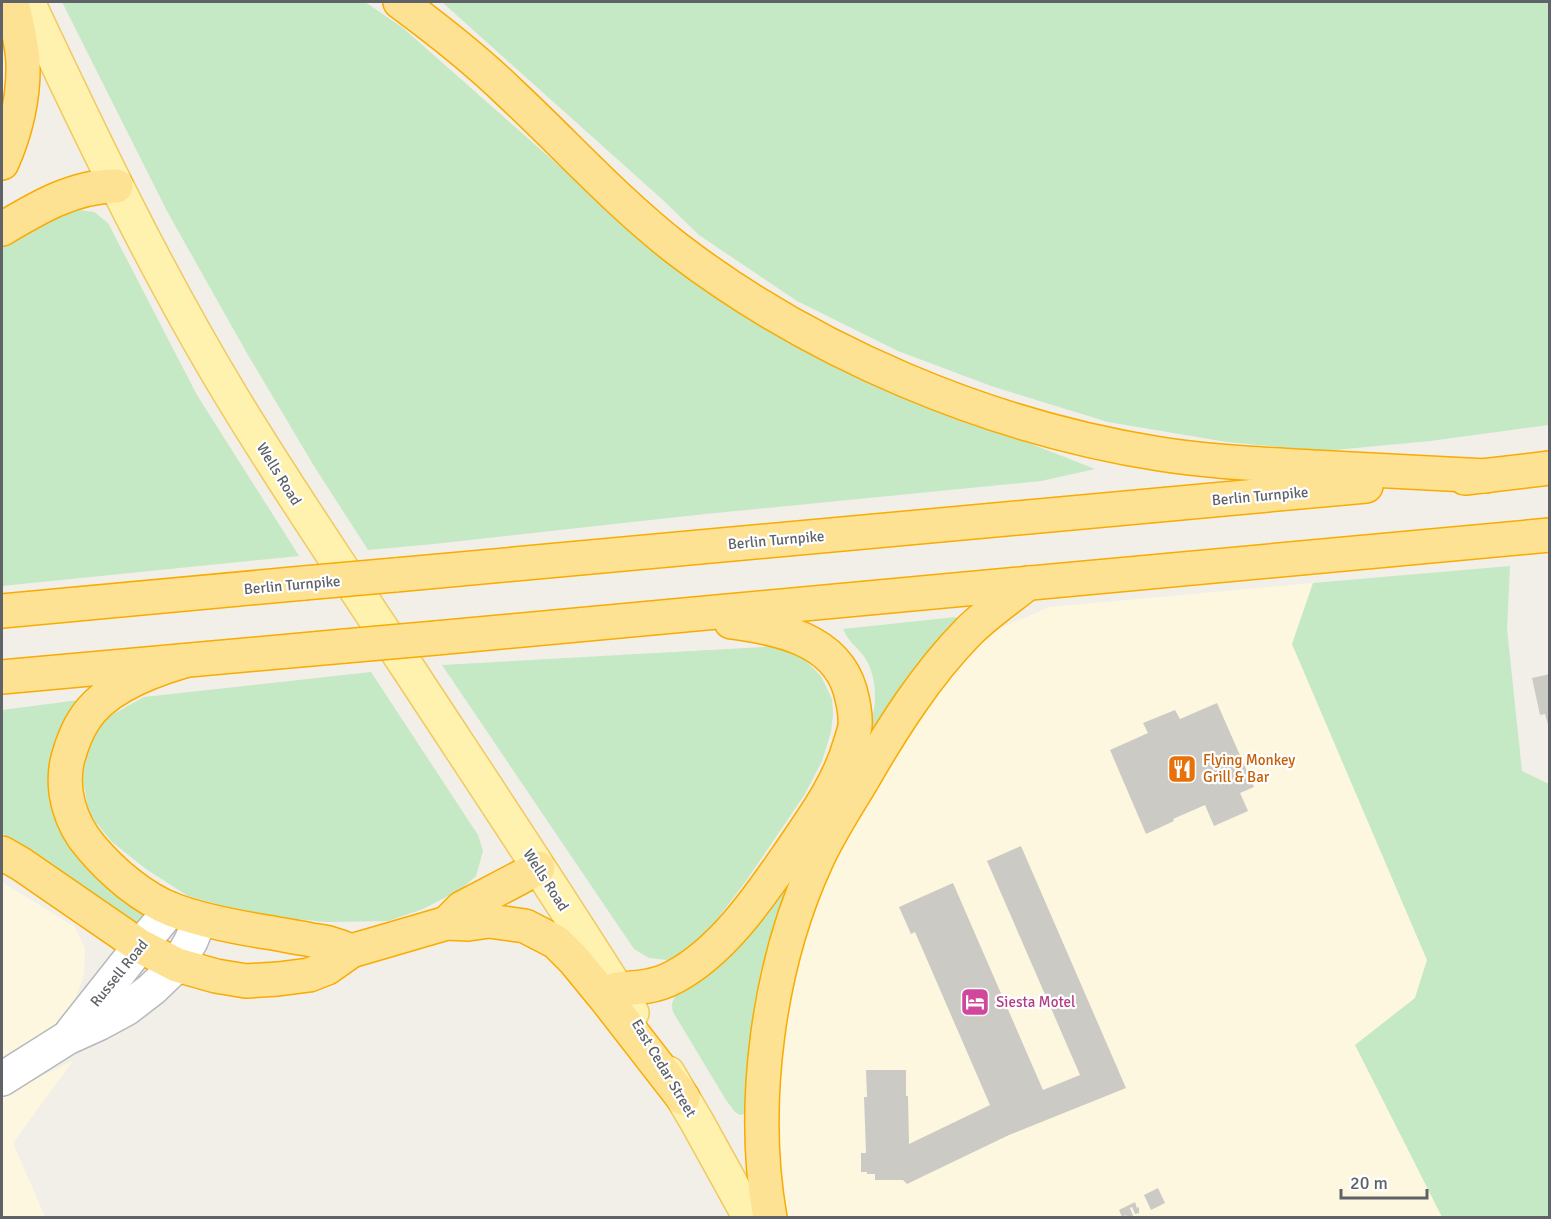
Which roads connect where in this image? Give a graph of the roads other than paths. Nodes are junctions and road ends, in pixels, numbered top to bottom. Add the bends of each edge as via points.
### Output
1 (12, 2) edge
2 (28, 2) edge
3 (400, 2) edge
4 (2, 163) edge
5 (116, 186) junction
6 (2, 229) edge
7 (1550, 468) edge
8 (1486, 476) junction
9 (1550, 536) edge
10 (1028, 583) junction
11 (2, 611) edge
12 (676, 616) junction
13 (184, 661) junction
14 (2, 677) edge
15 (842, 791) junction
16 (2, 853) edge
17 (538, 868) junction
18 (186, 914) junction
19 (573, 922) joint
20 (447, 923) junction
21 (140, 946) junction
22 (351, 951) junction
23 (177, 965) junction
24 (617, 989) junction
25 (67, 1038) junction
26 (2, 1079) edge
27 (683, 1098) junction
28 (750, 1218) edge
29 (770, 1218) edge

1 - 4 highway via 23,60 22,89 18,120
2 - 5 main road, Wells Road
3 - 8 highway via 485,70 676,248 774,314 886,371 1016,420 1160,454 1254,464
5 - 6 highway via 81,190
5 - 17 main road, Wells Road via 198,339 280,477
7 - 8 highway, Berlin Turnpike
8 - 11 highway, Berlin Turnpike, bridge
9 - 10 highway
10 - 12 highway
10 - 15 highway via 970,630 947,655
12 - 13 highway, bridge
12 - 15 highway via 740,623 798,636 836,662 854,703 855,726
13 - 14 highway
13 - 18 highway via 125,684 84,718 73,740 65,790 81,836 98,856 143,894
15 - 24 highway via 814,817 769,884 723,940 674,978 646,987
15 - 29 highway via 787,941 769,1029 762,1116
16 - 21 highway
17 - 19 main road, Wells Road
17 - 20 highway via 462,908
18 - 21 street, Russell Road
18 - 22 highway
18 - 23 street, Russell Road via 191,941
19 - 24 main road, East Cedar Street
20 - 22 highway
20 - 27 highway via 512,923 556,942
21 - 23 highway
21 - 25 street, Russell Road
22 - 23 highway via 309,975 278,979 246,981
23 - 25 street, Russell Road via 126,1010
24 - 27 main road, East Cedar Street
25 - 26 street, Russell Road
27 - 28 main road, East Cedar Street

